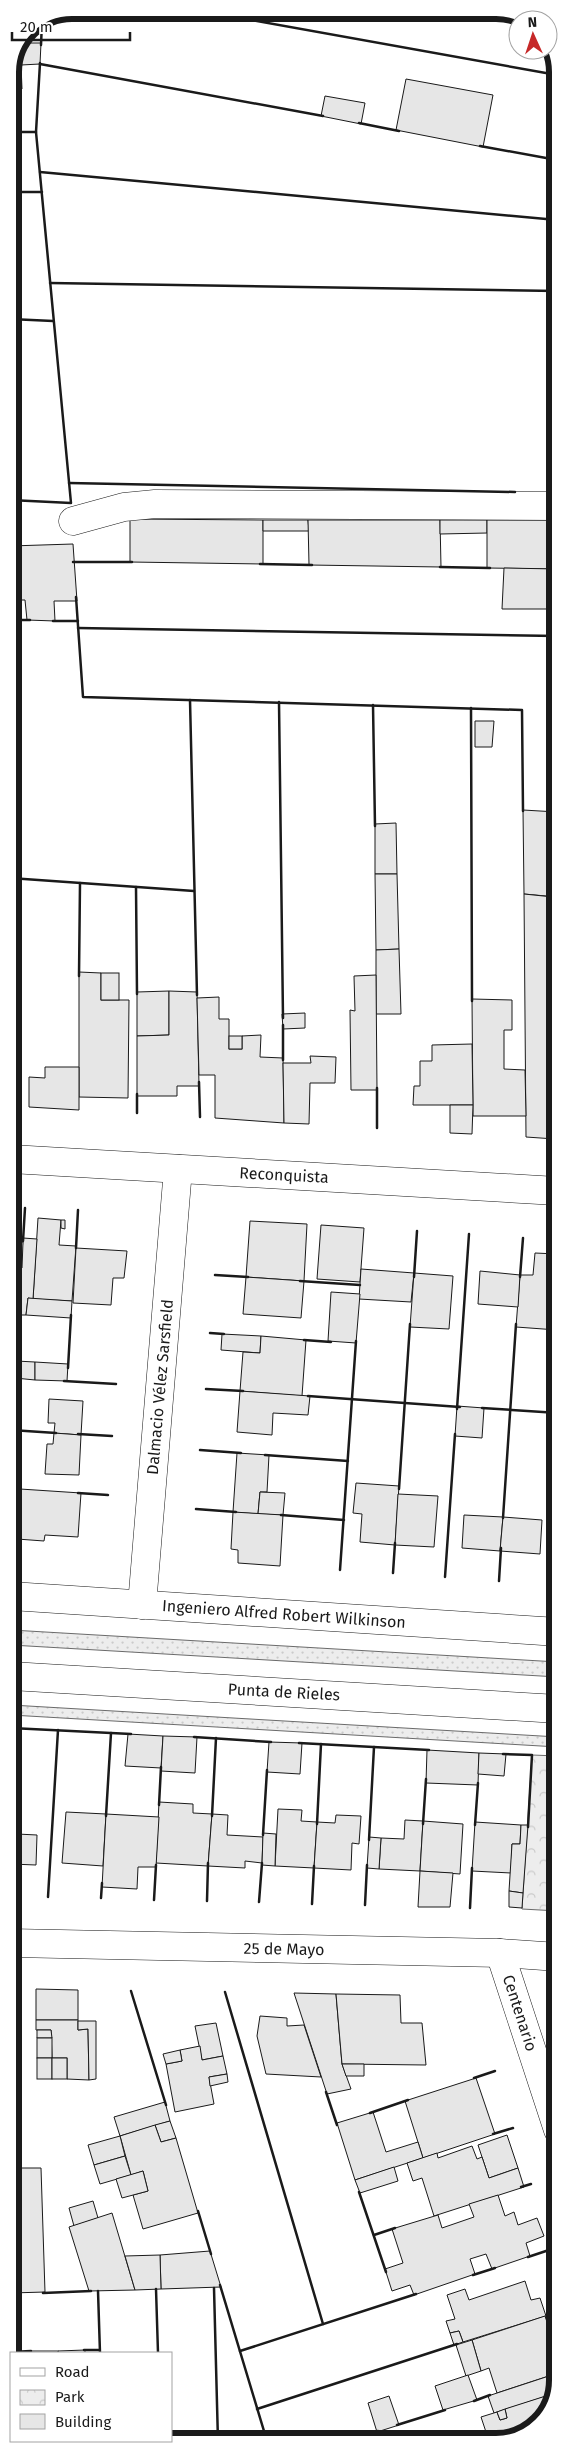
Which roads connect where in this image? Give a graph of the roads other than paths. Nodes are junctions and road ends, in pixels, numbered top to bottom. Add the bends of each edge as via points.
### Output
1 (549, 506) edge
2 (73, 521) dead end
3 (19, 1160) edge
4 (178, 1169) junction
5 (549, 1191) edge
6 (19, 1597) edge
7 (142, 1605) junction
8 (549, 1631) edge
9 (19, 1676) edge
10 (549, 1708) edge
11 (19, 1943) edge
12 (500, 1953) junction
13 (549, 1956) edge
14 (549, 2103) edge

1 - 2 street via 155,504 124,507
3 - 4 street, Reconquista
4 - 5 street, Reconquista
4 - 7 street, Dalmacio Vélez Sarsfield
6 - 7 street, Ingeniero Alfred Robert Wilkinson
7 - 8 street, Ingeniero Alfred Robert Wilkinson
9 - 10 street, Punta de Rieles
11 - 12 street, 25 de Mayo
12 - 13 street, 25 de Mayo
12 - 14 street, Centenario

